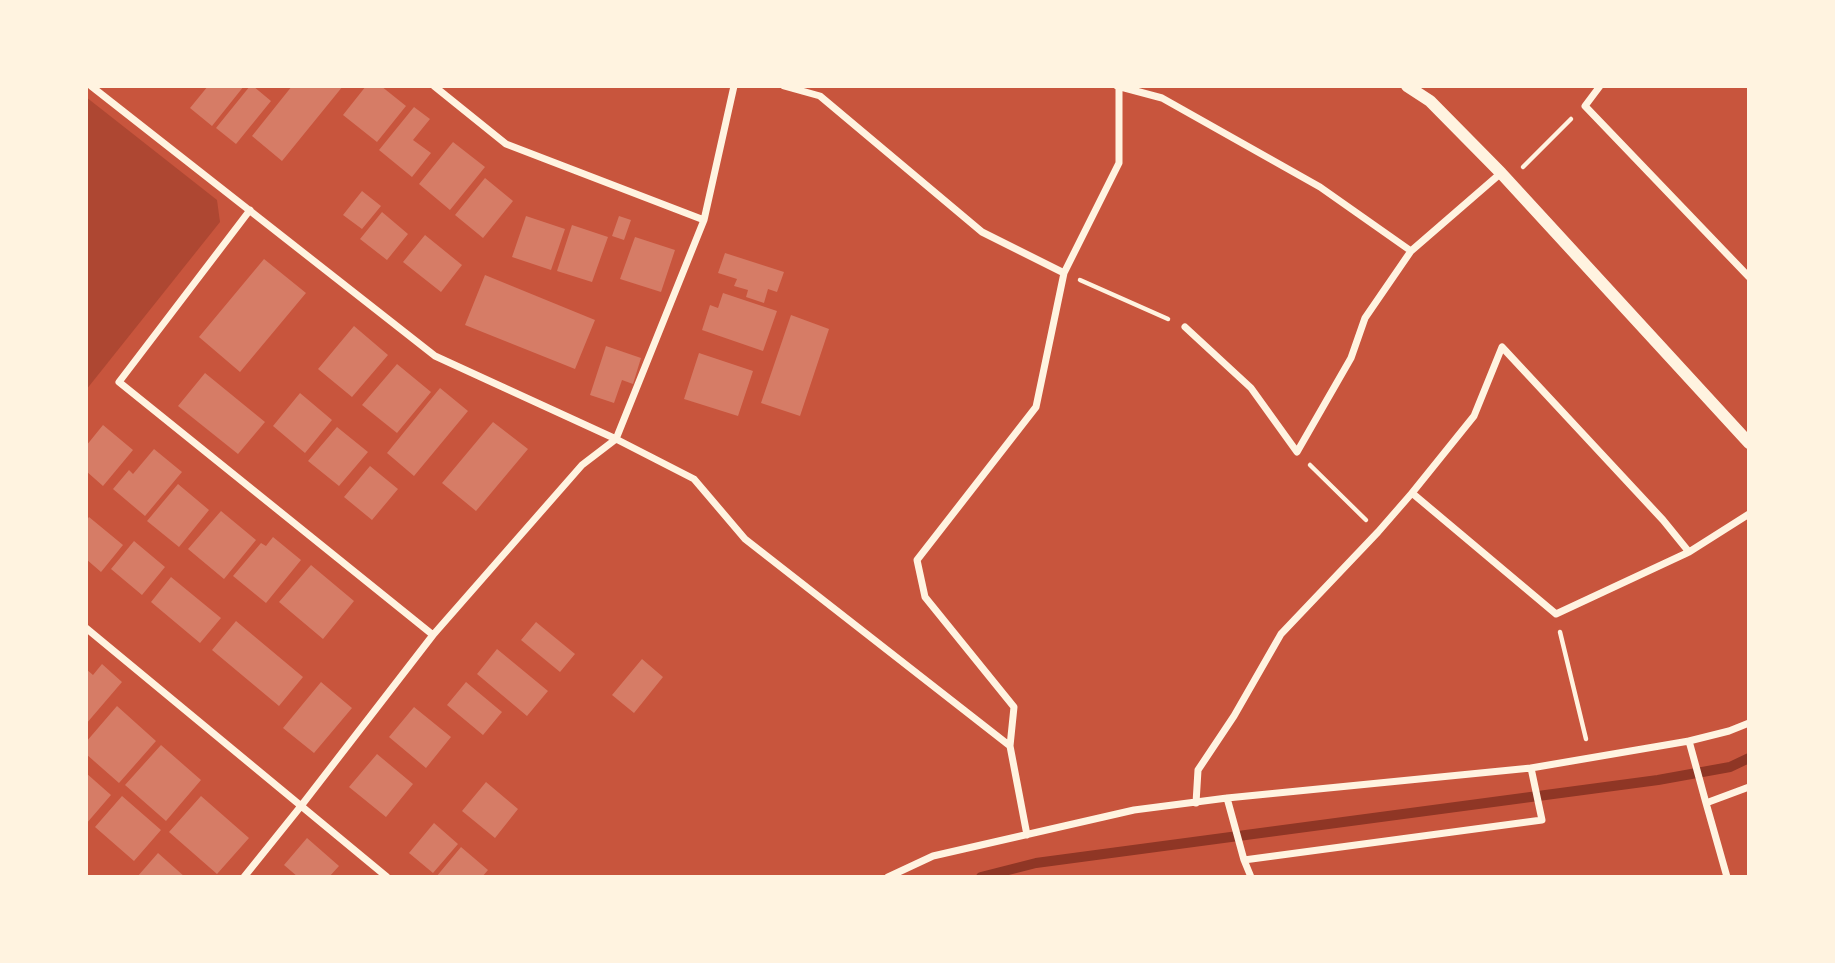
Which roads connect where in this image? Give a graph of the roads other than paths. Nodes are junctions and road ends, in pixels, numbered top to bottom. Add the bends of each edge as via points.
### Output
1 (91, 86) edge
2 (434, 86) edge
3 (734, 86) edge
4 (784, 86) edge
5 (1118, 86) edge
6 (1408, 86) edge
7 (1600, 86) edge
8 (101, 89) edge
9 (1505, 177) junction
10 (250, 209) junction
11 (705, 220) junction
12 (1411, 251) junction
13 (1064, 273) junction
14 (1749, 277) edge
15 (1185, 327) road end
16 (616, 439) junction
17 (1749, 443) edge
18 (1412, 492) junction
19 (1749, 514) edge
20 (1689, 552) junction
21 (86, 628) edge
22 (433, 635) junction
23 (1749, 723) edge
24 (1689, 741) junction
25 (1010, 746) junction
26 (1531, 768) junction
27 (1749, 787) edge
28 (1227, 798) junction
29 (1196, 803) junction
30 (1706, 803) junction
31 (301, 806) junction
32 (1027, 835) junction
33 (1244, 860) junction
34 (244, 877) edge
35 (387, 877) edge
36 (888, 877) edge
37 (1251, 877) edge
38 (1727, 877) edge

1 - 8 street
2 - 11 street via 506,144
3 - 11 street
4 - 13 street via 820,96 982,232
5 - 12 street via 1162,98 1283,166
5 - 13 street via 1119,163
6 - 9 street via 1430,101
7 - 14 street via 1585,106
8 - 10 street
9 - 12 street
9 - 17 street
10 - 16 street via 435,356
10 - 22 street via 119,382
11 - 16 street
12 - 15 street via 1365,318 1351,358 1297,452 1251,388
13 - 25 street via 1036,407 917,560 925,597 1014,707
16 - 22 street via 582,465
16 - 25 street via 694,480 745,539
18 - 20 street via 1556,614
18 - 20 street via 1474,416 1502,347
18 - 29 street via 1281,634 1198,770
19 - 20 street
21 - 31 street
22 - 31 street
23 - 24 street
24 - 26 street
24 - 30 street
25 - 32 street
26 - 28 street
26 - 33 street via 1542,820
27 - 30 street
28 - 29 street
28 - 33 street
29 - 32 street via 1134,810
30 - 38 street
31 - 34 street
31 - 35 street
32 - 36 street via 933,856
33 - 37 street

